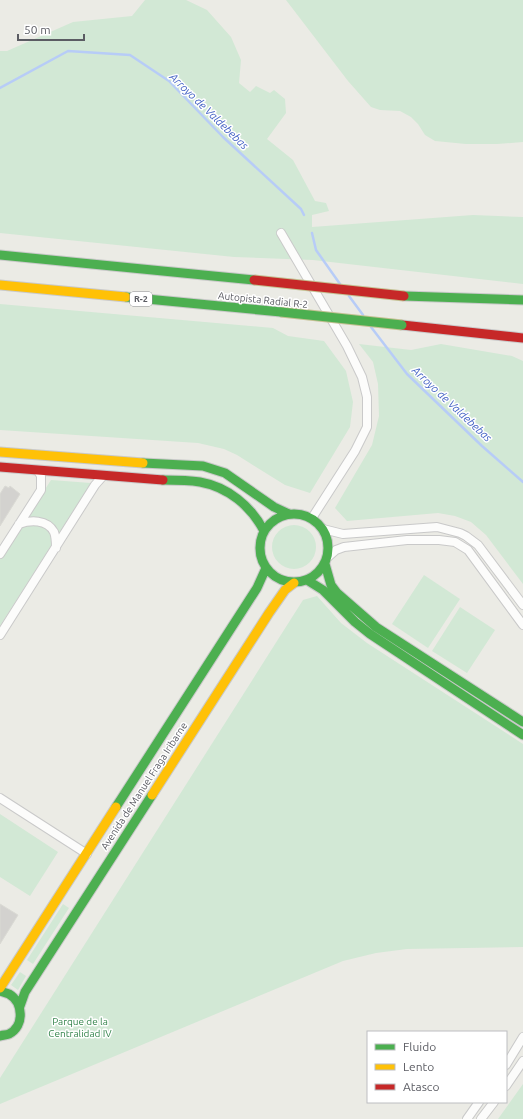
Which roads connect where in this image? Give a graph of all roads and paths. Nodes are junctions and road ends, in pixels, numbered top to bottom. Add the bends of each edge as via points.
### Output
1 (281, 233) dead end
2 (0, 255) edge
3 (0, 286) edge
4 (523, 300) edge
5 (523, 338) edge
6 (0, 452) edge
7 (0, 467) edge
8 (38, 471) junction
9 (103, 476) junction
10 (289, 514) junction
11 (312, 518) junction
12 (19, 524) junction
13 (323, 529) junction
14 (264, 531) junction
15 (56, 548) junction
16 (0, 554) edge
17 (326, 560) junction
18 (266, 568) junction
19 (307, 580) junction
20 (294, 583) junction
21 (523, 605) edge
22 (523, 625) edge
23 (0, 636) edge
24 (523, 722) edge
25 (523, 735) edge
26 (0, 798) edge
27 (87, 854) junction
28 (0, 988) edge
29 (0, 991) edge
30 (20, 1006) junction
31 (0, 1036) edge
32 (523, 1037) edge
33 (523, 1061) edge
34 (507, 1063) edge
35 (507, 1085) edge
36 (478, 1103) edge
37 (493, 1103) edge
38 (466, 1119) edge
39 (481, 1119) edge

1 - 11 street via 347,346 362,377 367,397 367,427 355,451
2 - 4 main road, Autopista Radial R-2, bridge via 404,296
3 - 5 main road, Autopista Radial R-2 / R-2, bridge
6 - 10 main road via 204,466 225,473
7 - 8 main road
8 - 9 main road
8 - 12 street via 42,482 41,490
9 - 14 main road via 210,484 250,509
9 - 15 street
10 - 11 main road via 297,513
10 - 14 main road via 277,518
11 - 13 main road
12 - 15 street via 29,521 48,526 56,538
12 - 16 street
13 - 17 main road via 329,547
13 - 21 street via 343,534 436,527 460,533 478,545
14 - 18 main road via 259,550
15 - 23 street
17 - 19 main road via 319,572
17 - 22 street via 336,550 355,545 407,540 455,542 468,550
17 - 24 main road via 328,576 337,593 366,619
18 - 20 main road via 273,576
18 - 27 main road, Avenida de Manuel Fraga Iribarne via 257,588
19 - 20 main road
19 - 25 main road via 323,590 370,634
20 - 30 main road, Avenida de Manuel Fraga Iribarne via 285,590 276,603 25,992
26 - 27 street
27 - 28 main road, Avenida de Manuel Fraga Iribarne
29 - 30 main road via 9,994
30 - 31 main road, Avenida de Manuel Fraga Iribarne via 21,1017 16,1028 9,1034
32 - 34 street
33 - 35 street
36 - 38 street
37 - 39 street

